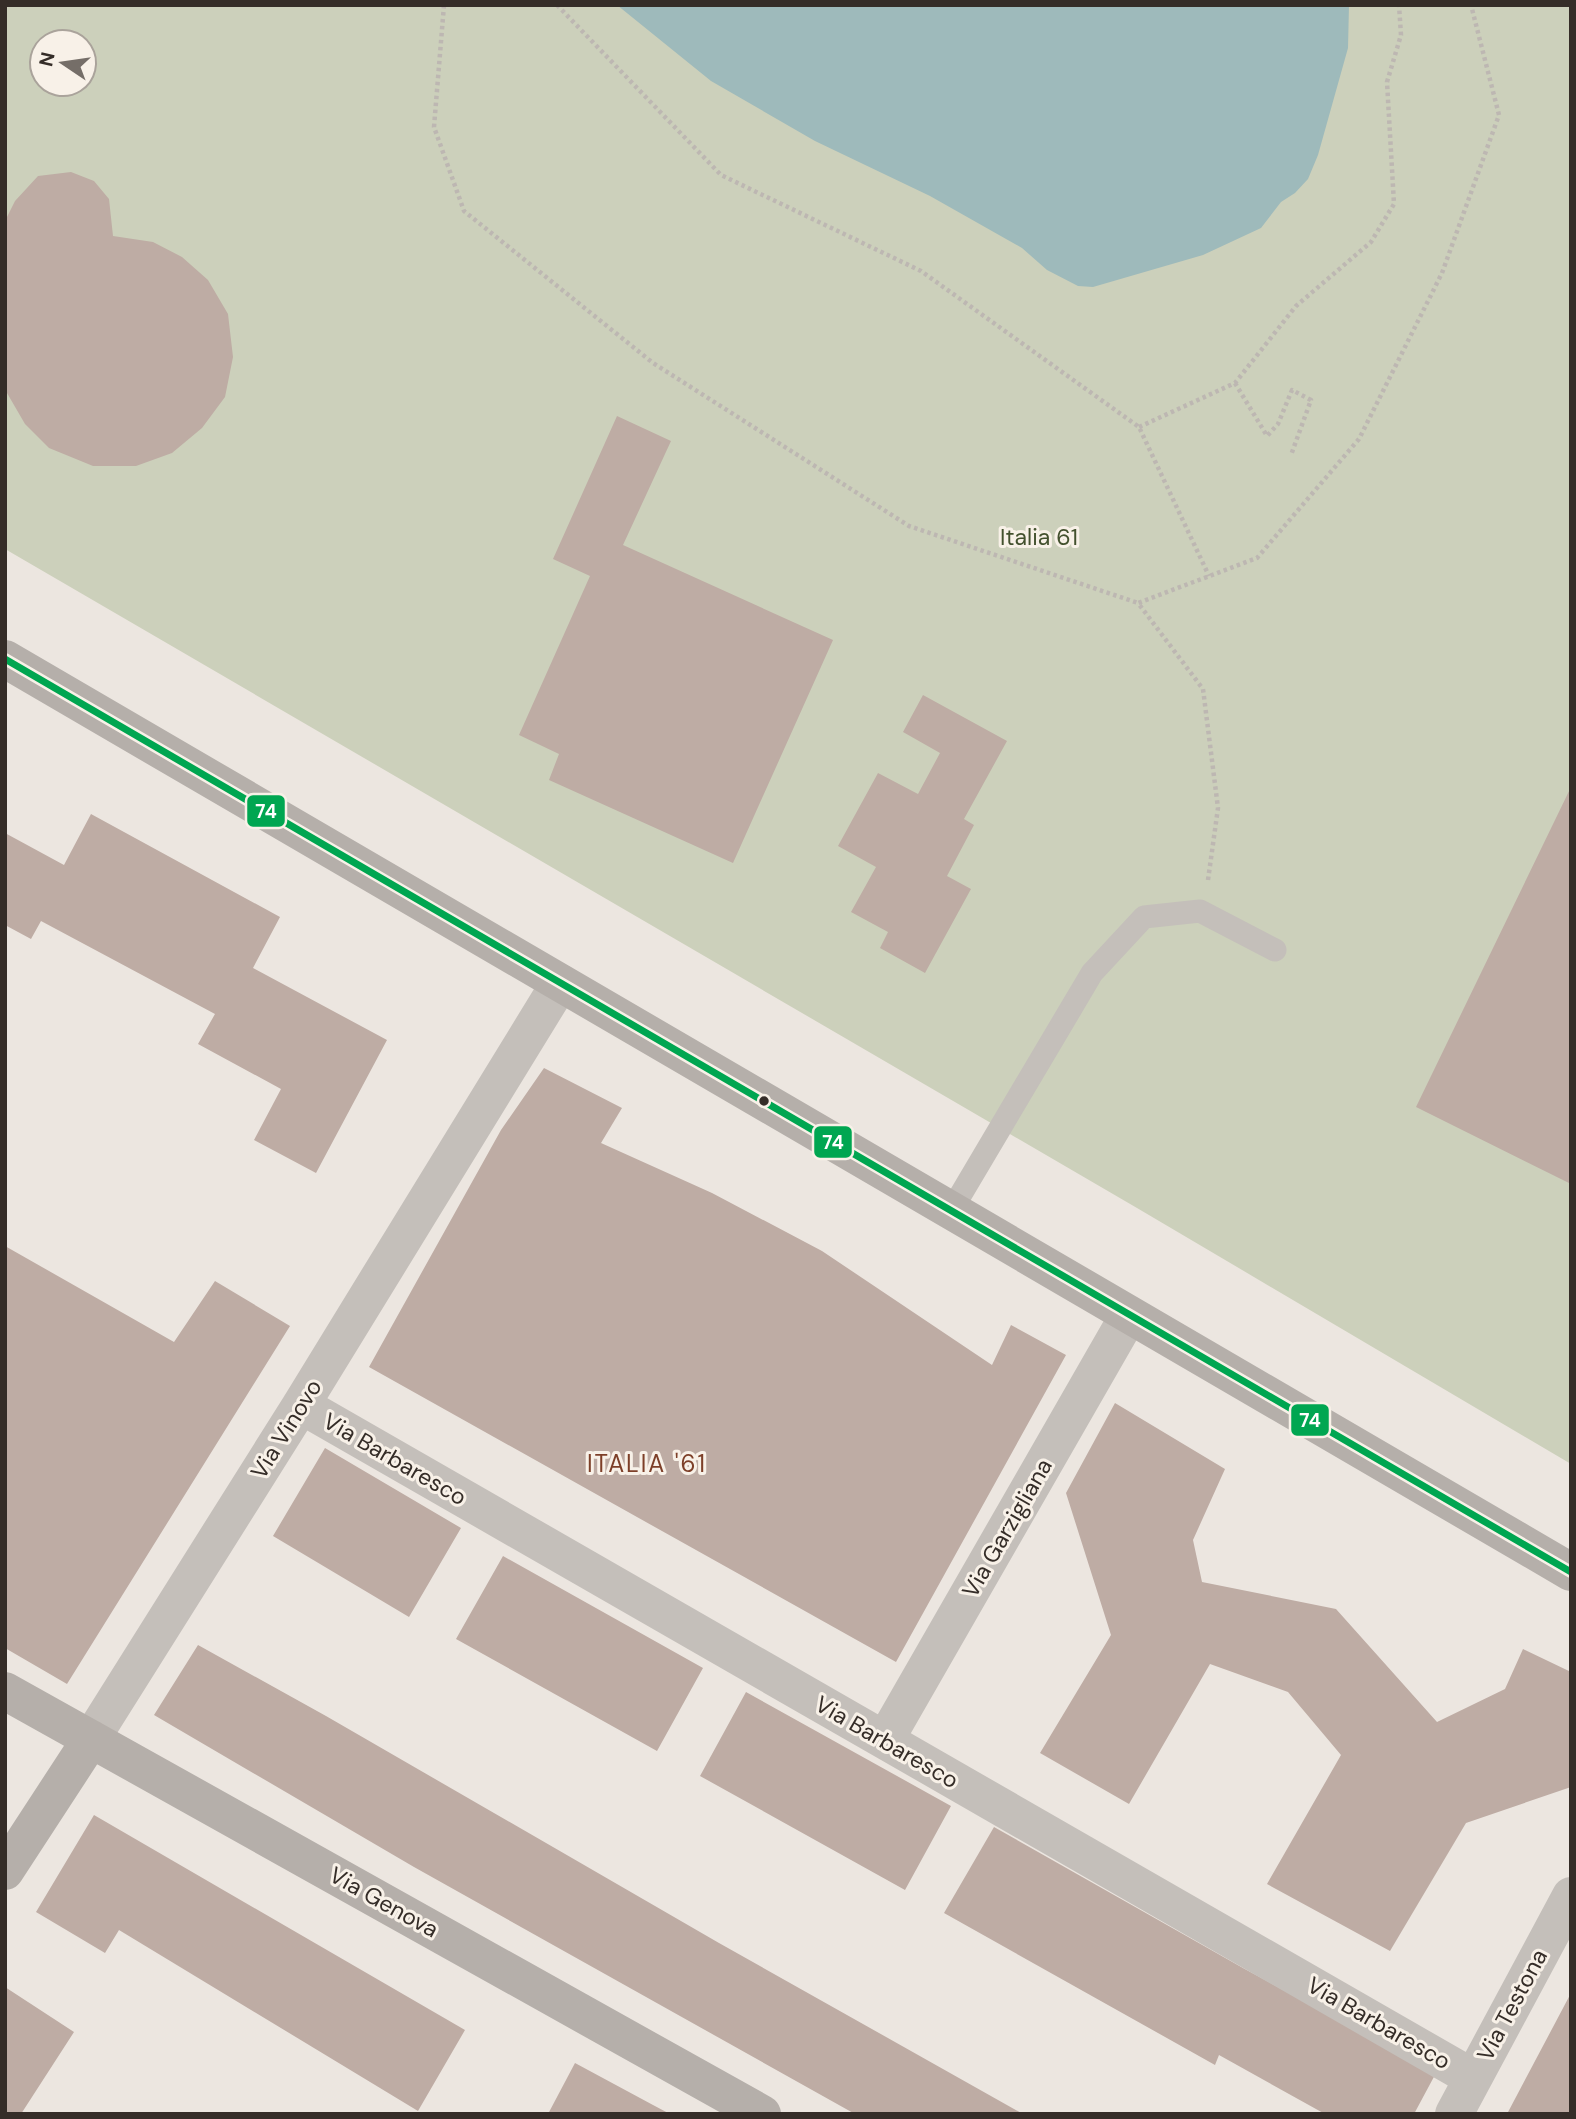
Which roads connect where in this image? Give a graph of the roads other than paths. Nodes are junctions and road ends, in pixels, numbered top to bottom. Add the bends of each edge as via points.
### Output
1 (5, 659) edge
2 (1275, 950) dead end
3 (561, 983) junction
4 (951, 1211) junction
5 (1129, 1315) junction
6 (301, 1405) junction
7 (1571, 1572) edge
8 (5, 1691) edge
9 (91, 1739) junction
10 (885, 1740) junction
11 (5, 1871) edge
12 (1571, 1896) edge
13 (1473, 2078) junction
14 (762, 2114) edge
15 (1454, 2114) edge

1 - 3 street
2 - 4 lane via 1200,911 1144,917 1092,973
3 - 4 street
3 - 6 street, Via Vinovo
4 - 5 street
5 - 7 street
5 - 10 street, Via Garzigliana
6 - 9 street, Via Vinovo
6 - 10 street, Via Barbaresco
8 - 9 street, Via Genova
9 - 11 street, Via Vinovo
9 - 14 street, Via Genova
10 - 13 street, Via Barbaresco
12 - 13 street, Via Testona
13 - 15 street, Via Testona

